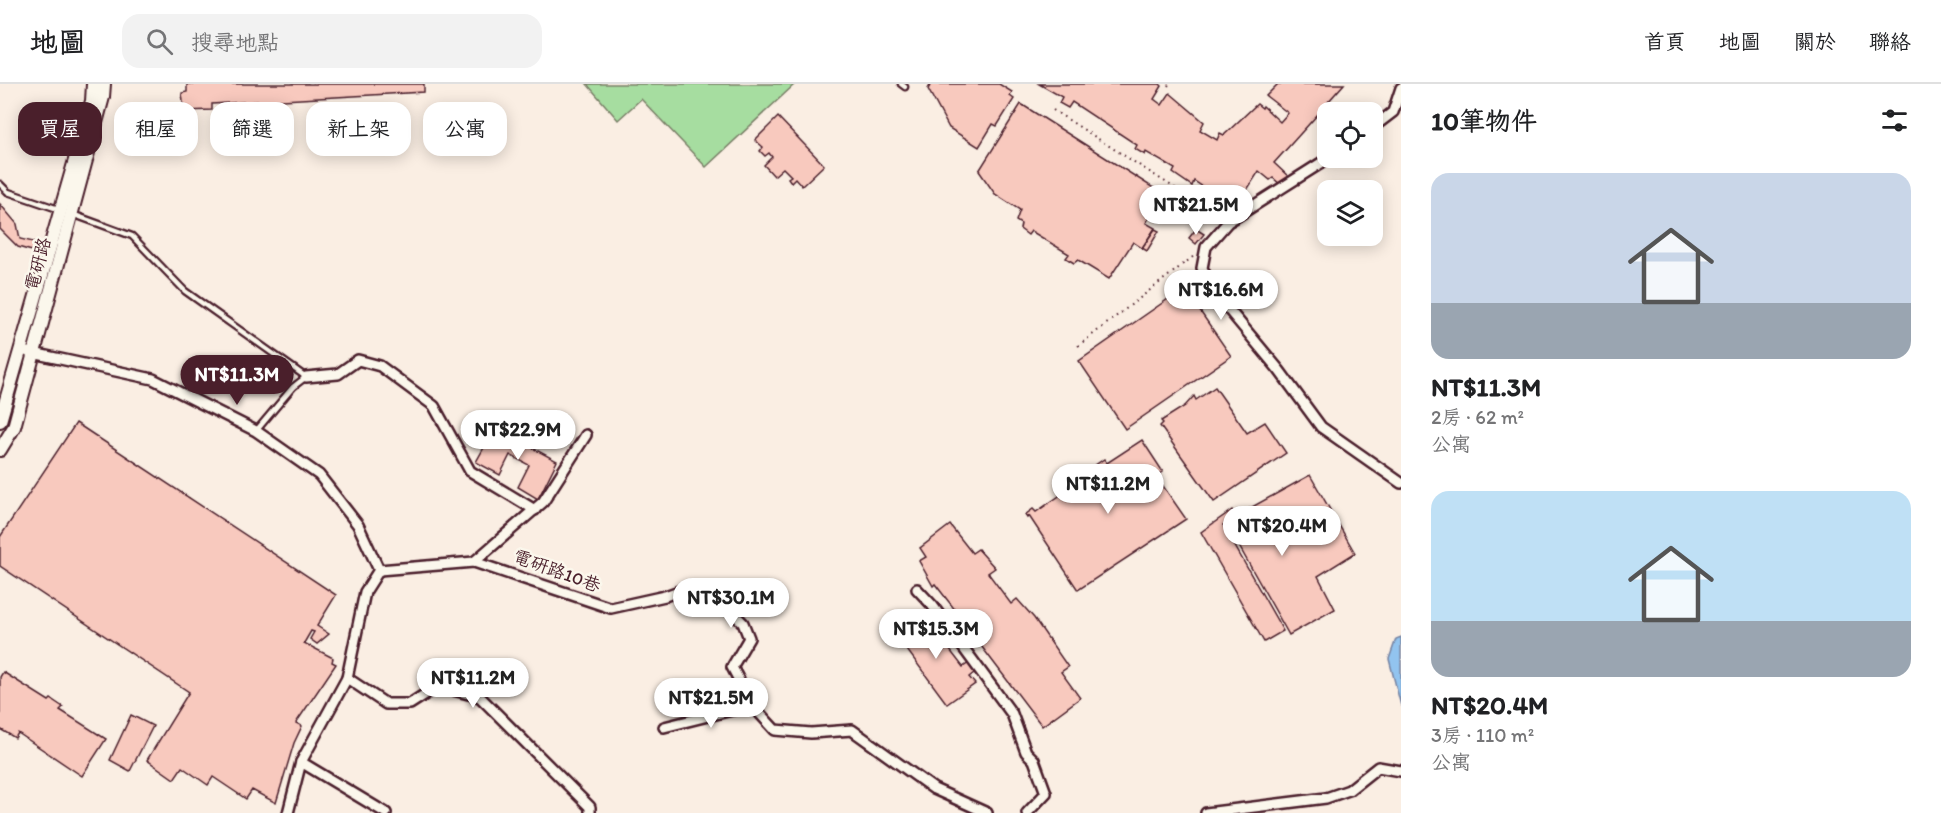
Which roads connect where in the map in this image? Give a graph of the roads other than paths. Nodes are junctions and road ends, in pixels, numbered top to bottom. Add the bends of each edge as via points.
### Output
1 (93, 84) edge
2 (104, 84) edge
3 (1400, 87) edge
4 (1383, 120) edge
5 (1317, 166) edge
6 (0, 184) edge
7 (66, 212) junction
8 (20, 351) junction
9 (33, 353) junction
10 (306, 377) junction
11 (0, 421) edge
12 (256, 431) junction
13 (586, 435) dead end
14 (0, 450) edge
15 (1401, 483) edge
16 (535, 510) junction
17 (474, 562) junction
18 (379, 570) junction
19 (917, 589) dead end
20 (347, 678) junction
21 (752, 705) junction
22 (664, 727) dead end
23 (301, 762) junction
24 (1401, 771) edge
25 (288, 813) edge
26 (386, 813) edge
27 (590, 813) edge
28 (987, 813) edge
29 (1027, 813) edge
30 (1206, 813) edge

1 - 7 street, 電研路
2 - 7 street, 電研路
3 - 4 street via 1393,112
5 - 15 street via 1228,222 1206,247 1202,268 1215,293 1321,427
6 - 7 lane via 8,192
7 - 8 street, 電研路
7 - 9 street, 電研路
7 - 10 lane via 132,236 185,291
8 - 9 street
8 - 11 street, 電研路
9 - 12 street via 153,379
9 - 14 street, 電研路 via 14,428
10 - 12 lane
10 - 16 street via 338,374 358,360 380,366 434,406 470,471
12 - 18 street via 319,475 358,525
13 - 16 street
16 - 17 street
17 - 18 street, 電研路10巷
17 - 21 street, 電研路10巷 via 611,608 690,587 706,590 743,622 749,638 732,668
18 - 20 street via 365,592
19 - 29 street via 1012,714 1046,793
20 - 23 street
20 - 27 street via 386,704 410,704 438,686 480,697 590,807
21 - 22 street
21 - 28 street, 電研路10巷 via 775,730 852,730 934,789
23 - 25 street
23 - 26 street
24 - 30 street via 1378,767 1349,790 1326,798

